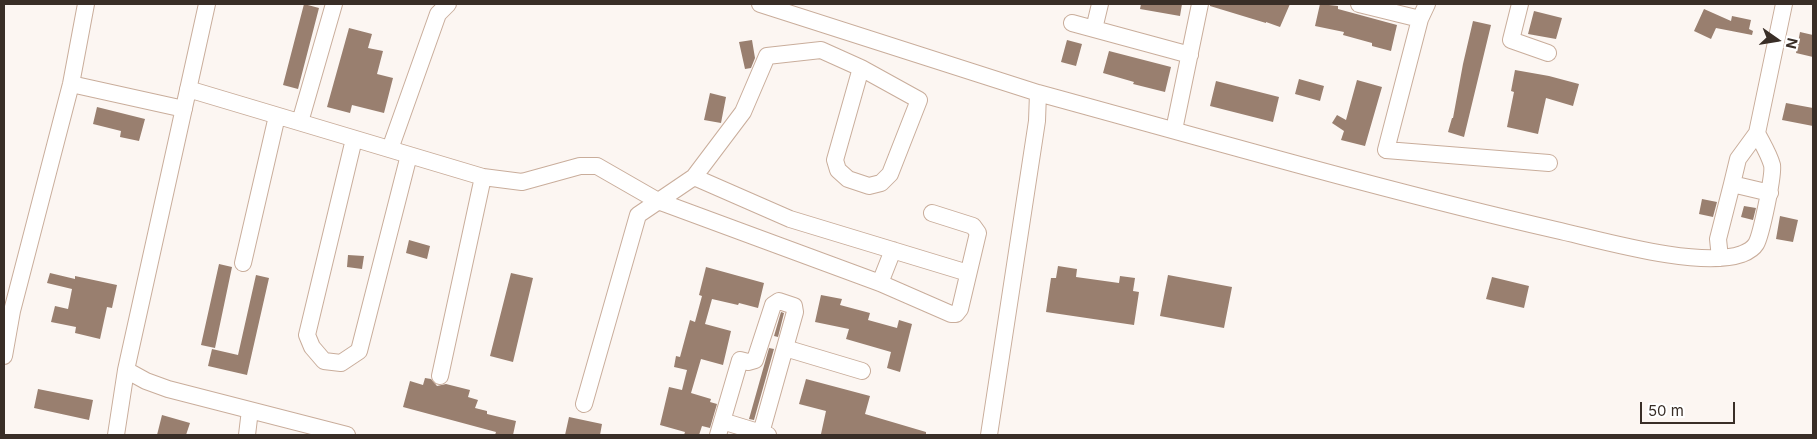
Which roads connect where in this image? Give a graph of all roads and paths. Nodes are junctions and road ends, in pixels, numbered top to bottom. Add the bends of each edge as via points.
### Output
1 (86, 4) edge
2 (207, 4) edge
3 (334, 4) edge
4 (448, 4) edge
5 (760, 4) edge
6 (1100, 4) edge
7 (1200, 4) edge
8 (1359, 4) edge
9 (1428, 4) edge
10 (1520, 4) edge
11 (1784, 4) edge
12 (1420, 19) junction
13 (1072, 23) dead end
14 (1094, 29) junction
15 (1548, 53) dead end
16 (1190, 55) junction
17 (861, 68) junction
18 (71, 84) junction
19 (188, 89) junction
20 (1038, 93) junction
21 (184, 109) junction
22 (277, 116) junction
23 (300, 122) junction
24 (1174, 130) junction
25 (1757, 133) junction
26 (354, 139) junction
27 (390, 149) junction
28 (409, 155) junction
29 (1549, 163) dead end
30 (694, 176) junction
31 (483, 177) junction
32 (1732, 184) junction
33 (1770, 193) junction
34 (658, 201) junction
35 (932, 213) dead end
36 (893, 250) junction
37 (1720, 258) junction
38 (243, 263) dead end
39 (968, 273) junction
40 (880, 283) junction
41 (785, 348) junction
42 (4, 356) edge
43 (126, 370) junction
44 (862, 371) dead end
45 (440, 376) dead end
46 (584, 404) dead end
47 (250, 410) junction
48 (720, 428) edge
49 (764, 434) edge
50 (116, 435) edge
51 (247, 435) edge
52 (347, 435) edge
53 (989, 435) edge

1 - 18 street
2 - 19 street
3 - 23 street
4 - 27 street via 438,14
5 - 20 street
6 - 14 street
7 - 16 street
8 - 12 street
9 - 12 street
10 - 15 street via 1511,40
11 - 25 street
12 - 29 street via 1386,150
13 - 14 street
14 - 16 street
16 - 24 street
17 - 17 street via 919,100 890,174 881,183 869,186 848,179 838,170 835,160
17 - 30 street via 821,50 767,56 743,112
18 - 21 street
18 - 42 street via 12,311
19 - 21 street
19 - 22 street
20 - 24 street
20 - 53 street via 1037,121
21 - 43 street
22 - 23 street
22 - 38 street
23 - 26 street
24 - 37 street via 1448,205 1648,251
25 - 32 street via 1738,159
25 - 33 street via 1772,166
26 - 27 street
26 - 28 street via 307,334 312,347 324,361 341,363 359,351
27 - 28 street
28 - 31 street
30 - 34 street
30 - 36 street via 790,219
31 - 34 street via 522,182 580,166 597,166
31 - 45 street
32 - 33 street
32 - 37 street via 1718,239
33 - 37 street via 1756,244 1741,255
34 - 40 street
34 - 46 street via 638,215
35 - 39 street via 974,226 978,233
36 - 39 street
36 - 40 street
39 - 40 street via 956,314
41 - 44 street
41 - 48 street via 795,312 794,306 779,301 773,305 755,360 740,360
41 - 49 street
43 - 47 street via 168,389
43 - 50 street
47 - 51 street
47 - 52 street
48 - 49 street

